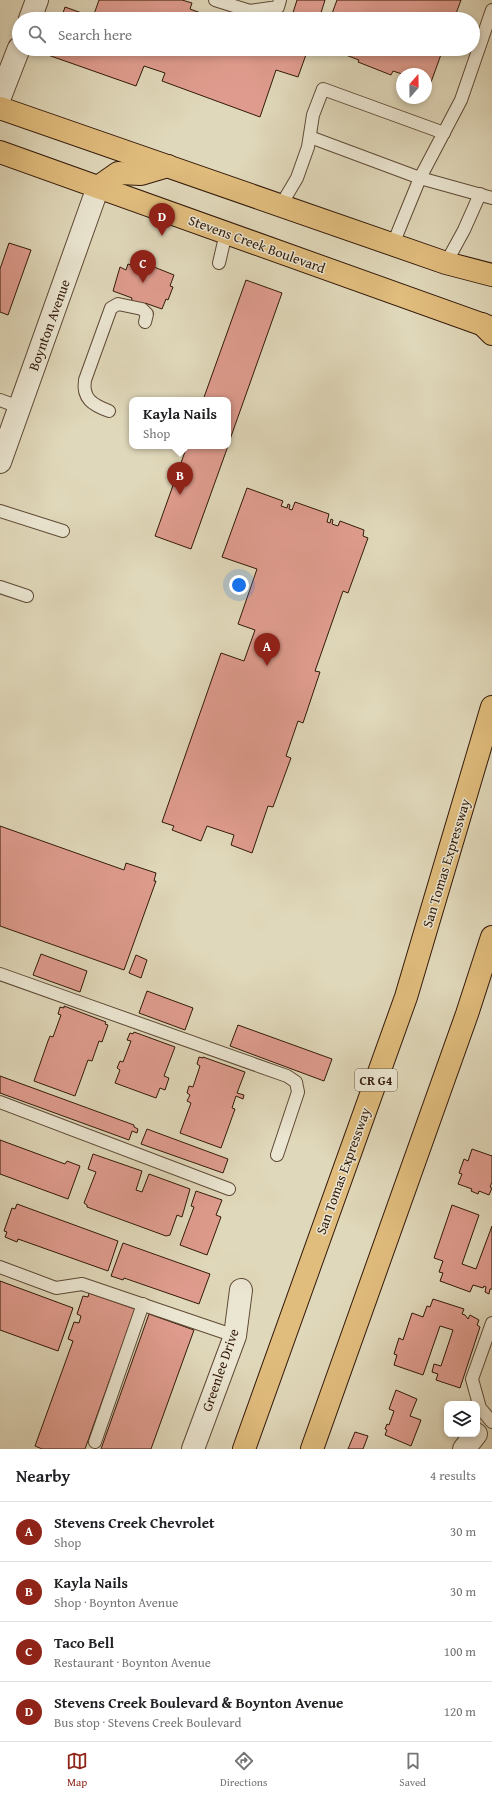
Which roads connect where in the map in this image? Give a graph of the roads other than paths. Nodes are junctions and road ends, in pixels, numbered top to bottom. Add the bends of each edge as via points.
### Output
1 (37, 0) edge
2 (215, 0) edge
3 (280, 0) edge
4 (492, 10) edge
5 (33, 12) edge
6 (480, 45) edge
7 (16, 56) edge
8 (476, 56) edge
9 (0, 97) edge
10 (0, 108) edge
11 (444, 133) junction
12 (310, 137) junction
13 (0, 152) edge
14 (168, 166) junction
15 (420, 178) junction
16 (98, 187) junction
17 (480, 194) junction
18 (492, 198) edge
19 (281, 206) junction
20 (226, 233) junction
21 (393, 244) junction
22 (219, 263) dead end
23 (446, 263) junction
24 (492, 275) edge
25 (146, 322) dead end
26 (489, 329) edge
27 (10, 403) edge
28 (109, 411) dead end
29 (0, 462) edge
30 (0, 511) edge
31 (63, 531) dead end
32 (0, 587) edge
33 (27, 596) dead end
34 (492, 706) edge
35 (492, 937) edge
36 (0, 974) edge
37 (0, 1102) edge
38 (277, 1155) dead end
39 (229, 1189) dead end
40 (0, 1267) edge
41 (241, 1290) dead end
42 (144, 1304) junction
43 (492, 1323) edge
44 (235, 1336) junction
45 (492, 1422) edge
46 (492, 1430) edge
47 (480, 1432) edge
48 (473, 1437) edge
49 (95, 1442) dead end
50 (193, 1449) edge
51 (244, 1449) edge
52 (312, 1449) edge
53 (464, 1449) edge

1 - 5 street
2 - 3 lane via 250,12 278,7
4 - 6 lane
7 - 9 street
8 - 11 lane via 461,100
10 - 14 main road
11 - 12 lane via 323,89 313,115
11 - 15 lane
12 - 15 lane
12 - 19 lane via 297,178
13 - 16 main road, Stevens Creek Boulevard
14 - 16 main road via 142,174 118,173
14 - 19 main road
15 - 17 lane
15 - 21 lane
16 - 20 main road, Stevens Creek Boulevard
16 - 27 street, Boynton Avenue
17 - 18 lane
17 - 23 lane
19 - 21 main road
20 - 22 lane
20 - 26 main road, Stevens Creek Boulevard
21 - 23 main road
23 - 24 main road
25 - 28 lane via 147,314 142,309 118,304 111,308 84,387 87,397 94,405
27 - 29 street, Boynton Avenue
30 - 31 lane
32 - 33 lane
34 - 51 main road, San Tomas Expressway / CR G4 via 406,997
35 - 52 main road
36 - 38 lane via 287,1076 296,1082 298,1092
37 - 39 lane
40 - 42 lane via 56,1288 82,1284
41 - 44 street, Greenlee Drive
42 - 44 lane
42 - 49 lane
43 - 45 lane via 472,1379 480,1408
44 - 50 street, Greenlee Drive
46 - 47 street
48 - 53 street

